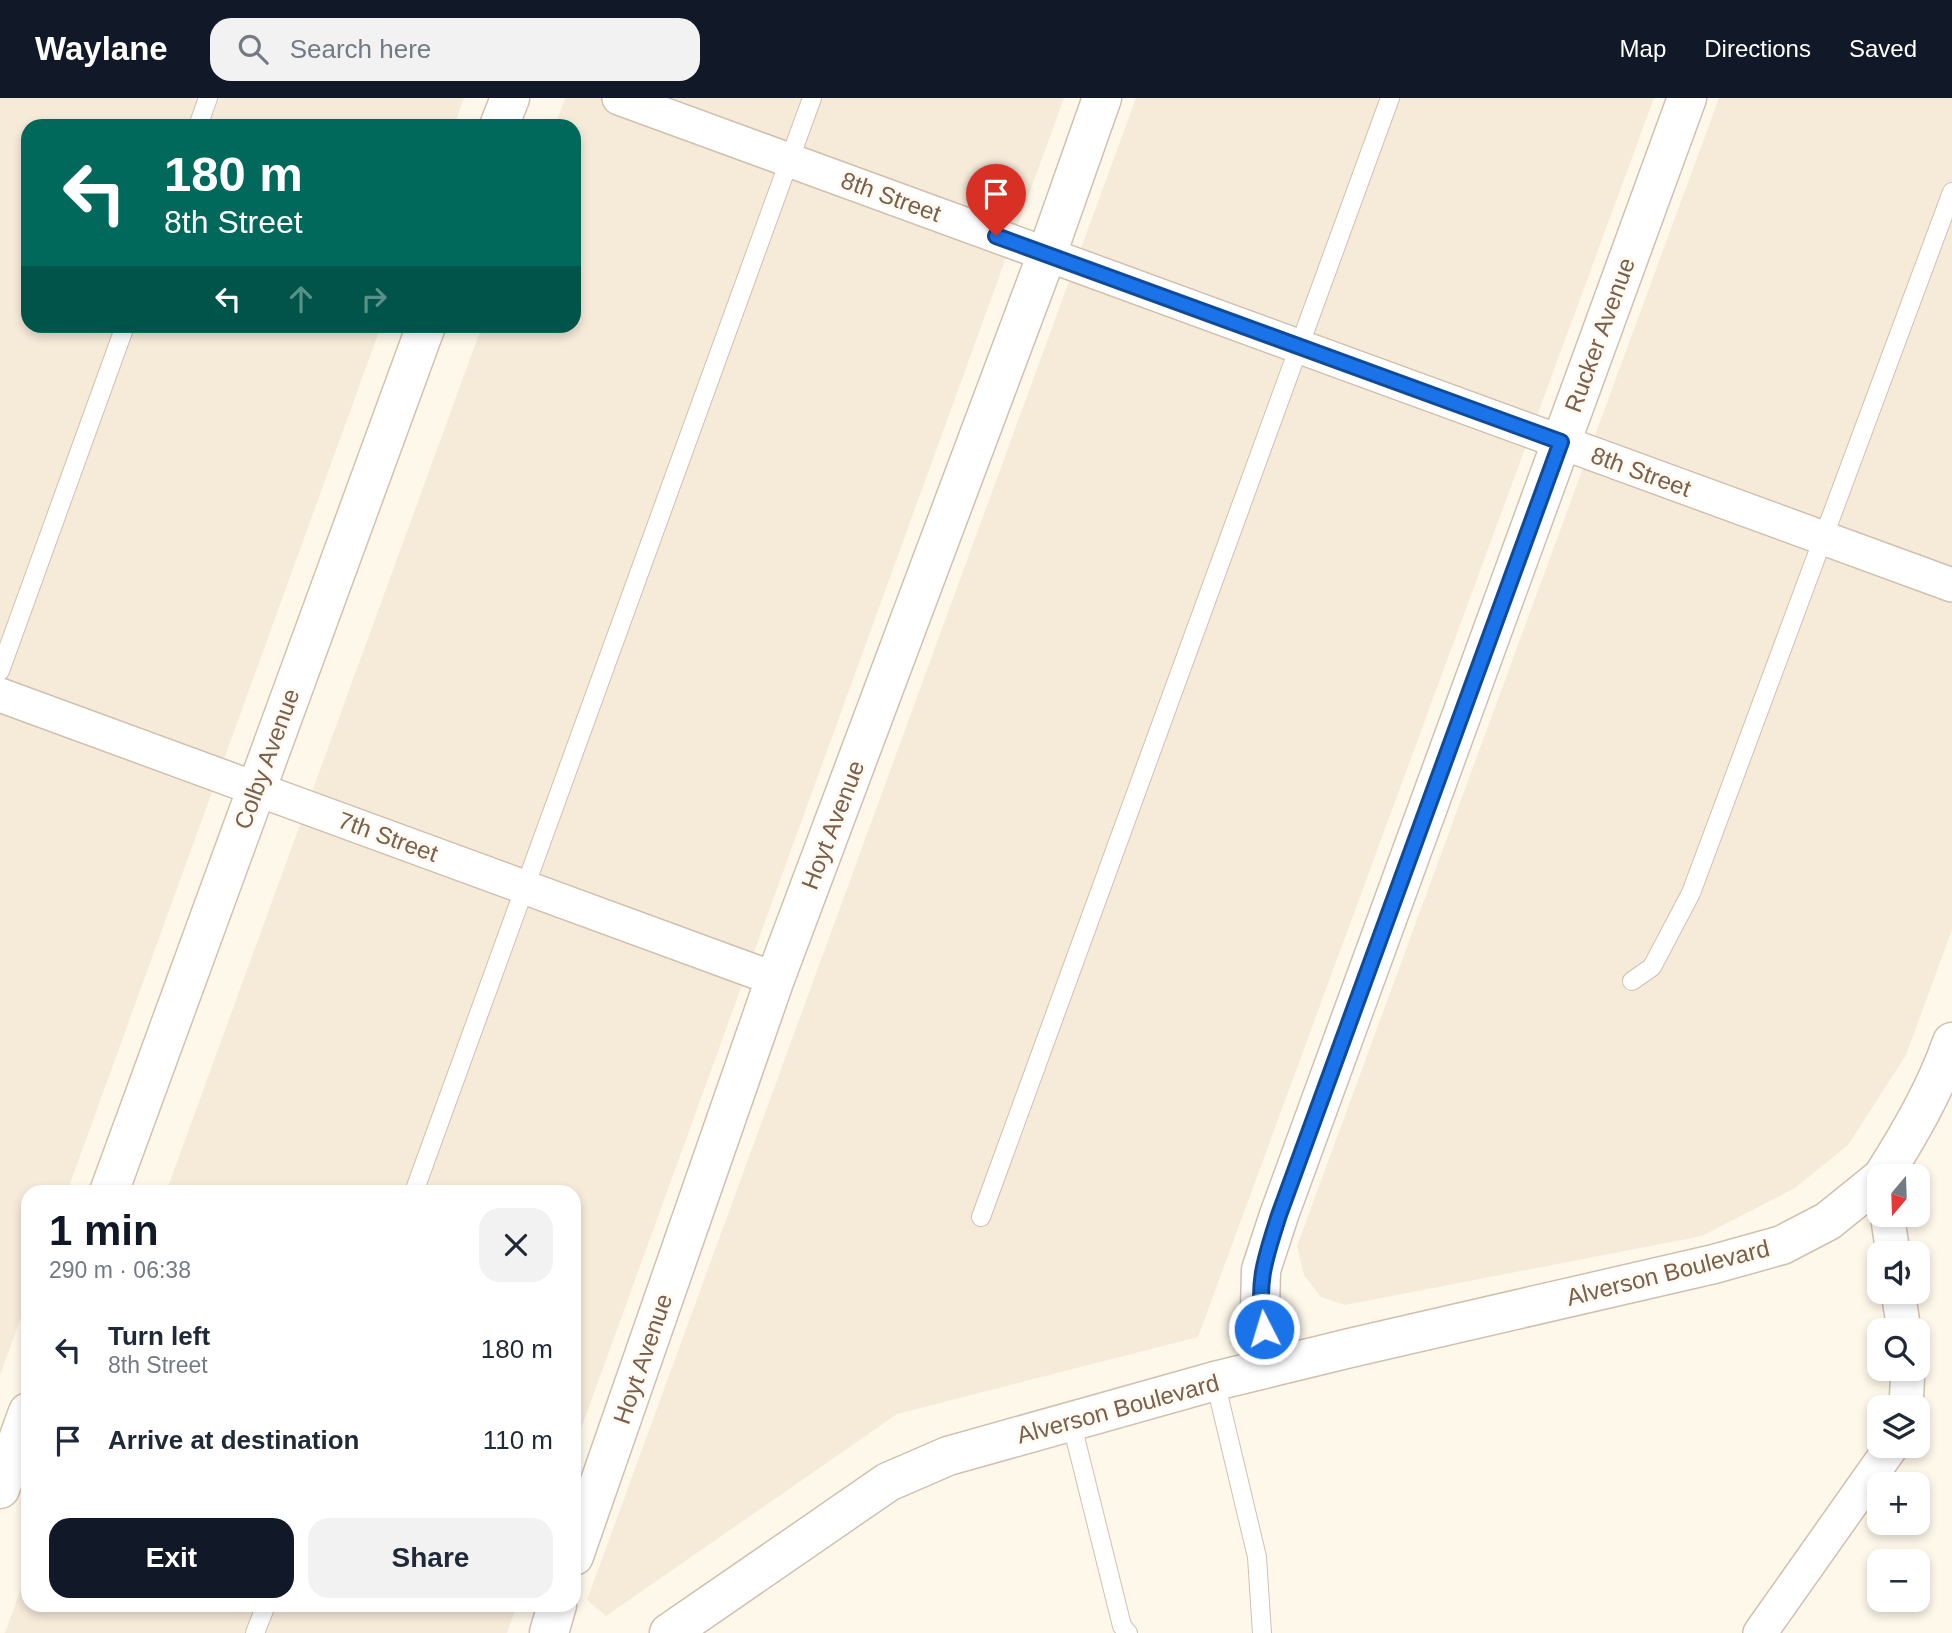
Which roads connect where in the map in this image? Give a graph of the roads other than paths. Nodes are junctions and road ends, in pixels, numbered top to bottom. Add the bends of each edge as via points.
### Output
1 (208, 98) edge
2 (509, 98) edge
3 (619, 98) edge
4 (812, 98) edge
5 (1102, 98) edge
6 (1390, 98) edge
7 (1687, 98) edge
8 (200, 119) edge
9 (502, 119) edge
10 (790, 160) junction
11 (1952, 192) edge
12 (1047, 254) junction
13 (122, 333) edge
14 (423, 333) edge
15 (1299, 347) junction
16 (1561, 442) junction
17 (1823, 538) junction
18 (1952, 585) edge
19 (0, 671) edge
20 (0, 695) edge
21 (256, 788) junction
22 (524, 887) junction
23 (775, 979) junction
24 (1632, 981) dead end
25 (1952, 1042) edge
26 (1890, 1164) edge
27 (112, 1185) edge
28 (417, 1185) edge
29 (1867, 1189) edge
30 (981, 1217) dead end
31 (1271, 1367) junction
32 (1215, 1381) junction
33 (1071, 1421) junction
34 (21, 1431) edge
35 (1884, 1458) edge
36 (0, 1489) edge
37 (581, 1536) edge
38 (264, 1612) edge
39 (555, 1612) edge
40 (256, 1633) edge
41 (549, 1633) edge
42 (669, 1633) edge
43 (1128, 1633) edge
44 (1262, 1633) edge
45 (1760, 1633) edge

1 - 8 lane
2 - 9 street
3 - 10 street, 8th Street
4 - 10 lane
5 - 12 street, Hoyt Avenue
6 - 15 lane
7 - 16 street, Rucker Avenue
10 - 12 street, 8th Street
10 - 22 lane
11 - 17 lane
12 - 15 street, 8th Street
12 - 23 street, Hoyt Avenue
13 - 19 lane
14 - 21 street, Colby Avenue
15 - 16 street, 8th Street
15 - 30 lane
16 - 17 street, 8th Street
16 - 31 street, Rucker Avenue via 1261,1270 1261,1310
17 - 18 street, 8th Street
17 - 24 lane via 1691,893 1651,967
20 - 21 street, 7th Street
21 - 22 street, 7th Street
21 - 27 street, Colby Avenue
22 - 23 street, 7th Street
22 - 28 lane
23 - 37 street, Hoyt Avenue
25 - 26 street, Alverson Boulevard via 1913,1127
29 - 31 street, Alverson Boulevard via 1828,1221 1782,1245
31 - 32 street, Alverson Boulevard
32 - 33 street, Alverson Boulevard
32 - 44 lane via 1257,1557
33 - 42 street, Alverson Boulevard via 948,1456 888,1482
33 - 43 lane via 1122,1626
34 - 36 street
35 - 45 street
38 - 40 lane
39 - 41 street

